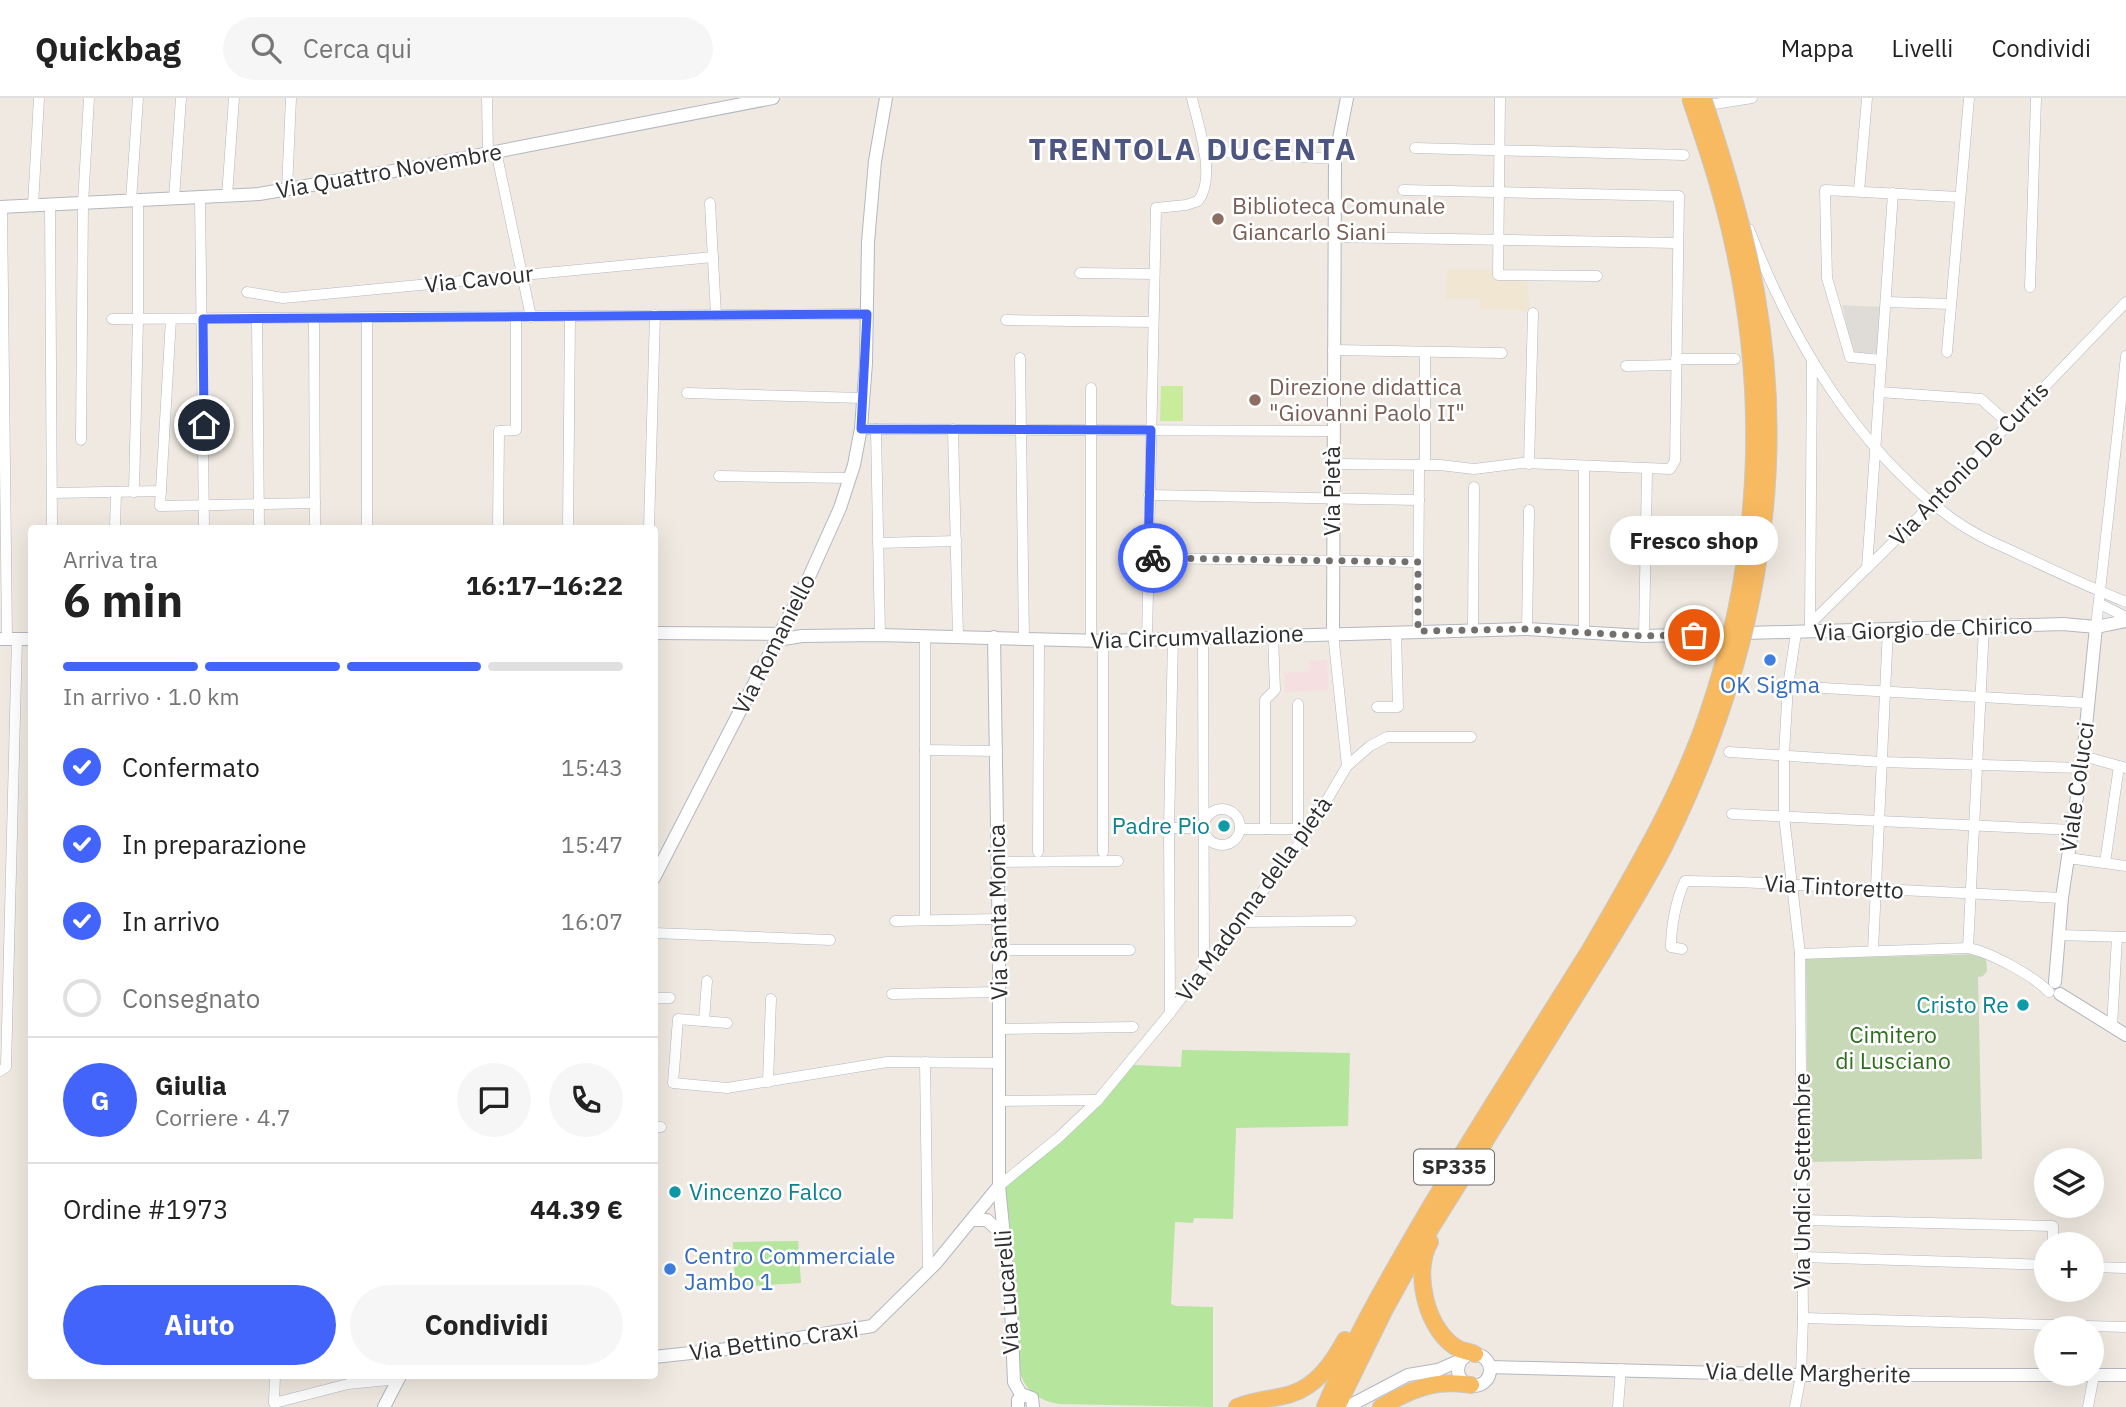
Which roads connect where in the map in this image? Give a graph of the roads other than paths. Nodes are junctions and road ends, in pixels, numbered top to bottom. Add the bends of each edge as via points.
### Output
1 (39, 98) edge
2 (89, 98) edge
3 (138, 98) edge
4 (181, 98) edge
5 (234, 98) edge
6 (291, 98) edge
7 (487, 98) edge
8 (773, 98) edge
9 (886, 98) edge
10 (1347, 98) edge
11 (1500, 98) edge
12 (1752, 98) edge
13 (1867, 98) edge
14 (1969, 98) edge
15 (2036, 98) edge
16 (1698, 100) edge
17 (1193, 103) edge
18 (1415, 148) dead end
19 (1500, 150) junction
20 (1205, 151) junction
21 (492, 152) junction
22 (1684, 155) dead end
23 (1335, 159) junction
24 (287, 190) junction
25 (1403, 190) dead end
26 (1859, 191) junction
27 (1500, 192) junction
28 (1893, 193) junction
29 (227, 196) junction
30 (200, 197) junction
31 (1959, 197) junction
32 (174, 199) junction
33 (134, 201) junction
34 (83, 203) junction
35 (710, 203) dead end
36 (50, 205) junction
37 (33, 206) junction
38 (1, 207) edge
39 (1333, 237) junction
40 (1498, 241) junction
41 (1677, 243) junction
42 (713, 257) junction
43 (1080, 274) dead end
44 (1154, 274) junction
45 (522, 275) junction
46 (1597, 276) dead end
47 (2030, 287) dead end
48 (247, 292) dead end
49 (1886, 302) junction
50 (2126, 302) edge
51 (1951, 304) junction
52 (1533, 313) dead end
53 (867, 314) junction
54 (655, 315) junction
55 (716, 315) junction
56 (570, 316) junction
57 (516, 317) junction
58 (531, 317) junction
59 (257, 318) junction
60 (314, 318) junction
61 (368, 318) junction
62 (112, 319) dead end
63 (138, 319) junction
64 (172, 319) junction
65 (203, 319) junction
66 (1006, 320) dead end
67 (1153, 322) junction
68 (1333, 350) junction
69 (1425, 352) junction
70 (1947, 352) dead end
71 (1502, 353) dead end
72 (2126, 356) edge
73 (1020, 358) dead end
74 (1735, 359) dead end
75 (1812, 360) junction
76 (1881, 360) junction
77 (1676, 362) junction
78 (1626, 366) dead end
79 (1091, 388) dead end
80 (1879, 392) junction
81 (687, 393) dead end
82 (863, 398) junction
83 (2009, 424) junction
84 (861, 429) junction
85 (876, 429) junction
86 (953, 429) junction
87 (1022, 430) junction
88 (1090, 430) junction
89 (1151, 430) junction
90 (1332, 431) junction
91 (81, 440) dead end
92 (1875, 447) junction
93 (1332, 464) junction
94 (1529, 464) junction
95 (1422, 465) junction
96 (1584, 466) junction
97 (1647, 472) dead end
98 (719, 476) dead end
99 (850, 478) junction
100 (1474, 487) dead end
101 (161, 491) junction
102 (116, 492) junction
103 (134, 492) junction
104 (52, 493) junction
105 (1149, 495) junction
106 (1332, 496) junction
107 (1419, 500) junction
108 (314, 503) junction
109 (1933, 503) junction
110 (204, 505) junction
111 (259, 505) junction
112 (1529, 510) dead end
113 (52, 525) edge
114 (115, 525) edge
115 (204, 525) edge
116 (259, 525) edge
117 (315, 525) edge
118 (367, 525) edge
119 (498, 525) edge
120 (568, 525) edge
121 (649, 525) edge
122 (956, 541) junction
123 (878, 543) junction
124 (1148, 558) junction
125 (1332, 561) junction
126 (1418, 562) junction
127 (1867, 568) junction
128 (2101, 592) junction
129 (2126, 602) edge
130 (2100, 604) junction
131 (2126, 619) edge
132 (1984, 627) junction
133 (2096, 627) junction
134 (1810, 628) junction
135 (1527, 629) junction
136 (1888, 629) junction
137 (1473, 630) junction
138 (1418, 631) junction
139 (781, 632) junction
140 (1396, 632) junction
141 (658, 633) edge
142 (1588, 633) junction
143 (1796, 633) junction
144 (1333, 634) junction
145 (880, 635) junction
146 (1273, 635) junction
147 (925, 636) junction
148 (1644, 636) junction
149 (958, 637) junction
150 (994, 637) junction
151 (1173, 637) junction
152 (1203, 637) junction
153 (8, 639) edge
154 (28, 639) edge
155 (1024, 639) junction
156 (1039, 639) junction
157 (1147, 639) junction
158 (1097, 641) junction
159 (1788, 686) junction
160 (1885, 692) junction
161 (1981, 697) junction
162 (2088, 703) junction
163 (1298, 704) dead end
164 (1377, 707) dead end
165 (1471, 737) dead end
166 (925, 750) junction
167 (997, 751) junction
168 (1729, 752) dead end
169 (1784, 754) junction
170 (1882, 762) junction
171 (2082, 762) junction
172 (1348, 766) junction
173 (1977, 766) junction
174 (2123, 767) edge
175 (1732, 814) dead end
176 (1784, 816) junction
177 (1879, 821) junction
178 (1974, 826) junction
179 (1169, 828) junction
180 (1203, 828) junction
181 (1240, 829) junction
182 (1265, 829) junction
183 (1298, 829) junction
184 (1310, 829) junction
185 (2073, 830) junction
186 (1038, 852) dead end
187 (1103, 852) dead end
188 (2068, 858) junction
189 (1118, 861) dead end
190 (996, 862) junction
191 (2105, 863) junction
192 (2126, 866) edge
193 (658, 870) edge
194 (1792, 884) junction
195 (1876, 889) junction
196 (1971, 893) junction
197 (2062, 898) junction
198 (4, 909) edge
199 (998, 919) junction
200 (925, 920) junction
201 (895, 921) dead end
202 (1351, 921) dead end
203 (1240, 922) junction
204 (658, 933) edge
205 (2058, 935) junction
206 (2121, 937) edge
207 (830, 940) dead end
208 (1682, 948) dead end
209 (1968, 948) junction
210 (999, 950) junction
211 (1130, 950) dead end
212 (1873, 951) junction
213 (1596, 952) junction
214 (1800, 954) junction
215 (1204, 970) junction
216 (4, 974) edge
217 (707, 981) dead end
218 (2055, 990) junction
219 (999, 992) junction
220 (892, 994) dead end
221 (658, 998) edge
222 (670, 999) dead end
223 (771, 999) dead end
224 (1170, 1013) junction
225 (704, 1021) junction
226 (727, 1023) dead end
227 (1133, 1027) dead end
228 (2112, 1027) junction
229 (999, 1029) junction
230 (2126, 1035) edge
231 (925, 1062) junction
232 (1000, 1063) junction
233 (1, 1071) edge
234 (768, 1082) junction
235 (1098, 1100) junction
236 (1000, 1101) junction
237 (1480, 1148) junction
238 (999, 1186) junction
239 (972, 1220) junction
240 (1803, 1220) junction
241 (2053, 1232) edge
242 (1003, 1235) junction
243 (1803, 1257) junction
244 (2034, 1265) edge
245 (2104, 1267) edge
246 (2126, 1268) edge
247 (928, 1271) junction
248 (1388, 1279) junction
249 (1803, 1318) junction
250 (2126, 1327) edge
251 (658, 1357) edge
252 (1468, 1357) junction
253 (1490, 1367) junction
254 (1621, 1369) junction
255 (1438, 1370) junction
256 (1801, 1375) junction
257 (2034, 1375) edge
258 (2104, 1375) edge
259 (2126, 1375) edge
260 (275, 1379) edge
261 (385, 1379) edge
262 (399, 1379) edge
263 (1465, 1380) junction
264 (2092, 1386) edge
265 (1020, 1401) edge
266 (1336, 1401) edge
267 (384, 1407) edge
268 (1033, 1407) edge
269 (1237, 1407) edge
270 (1381, 1407) edge
271 (1618, 1407) edge
272 (1795, 1407) edge
273 (2088, 1407) edge

1 - 37 street
2 - 34 street
3 - 33 street
4 - 32 street
5 - 29 street
6 - 24 street
7 - 21 street
8 - 21 street, Via Quattro Novembre
9 - 53 street, Via Romaniello via 868,242
10 - 23 street, Via Pietà
11 - 19 street
12 - 16 street
13 - 26 street
14 - 31 street
15 - 47 street
16 - 75 street via 1778,297
16 - 213 highway, SP335, bridge via 1746,313 1753,374 1751,528 1730,642 1707,718
17 - 20 street
18 - 19 street
19 - 22 street
19 - 27 street
20 - 23 street
20 - 44 street via 1206,186 1198,201 1156,208
21 - 24 street, Via Quattro Novembre
21 - 45 street
23 - 39 street, Via Pietà
24 - 29 street, Via Quattro Novembre
25 - 27 street
26 - 28 street
26 - 76 street via 1825,190 1827,278 1850,357
27 - 40 street
27 - 41 street via 1679,195
28 - 31 street
28 - 49 street
29 - 30 street, Via Quattro Novembre
30 - 32 street, Via Quattro Novembre
30 - 65 street
31 - 51 street
32 - 33 street, Via Quattro Novembre
33 - 34 street, Via Quattro Novembre
33 - 63 street
34 - 36 street, Via Quattro Novembre
34 - 91 street
35 - 42 street
36 - 37 street, Via Quattro Novembre
36 - 104 street
37 - 38 street, Via Quattro Novembre
38 - 153 street
39 - 40 street
39 - 68 street, Via Pietà
40 - 41 street
40 - 46 street via 1498,275
41 - 77 street
42 - 45 street, Via Cavour
42 - 55 street
43 - 44 street
44 - 67 street
45 - 48 street, Via Cavour via 283,298
45 - 58 street
49 - 51 street
49 - 76 street
50 - 83 street, Via Antonio De Curtis
51 - 70 street
52 - 94 street
53 - 55 street
53 - 82 street, Via Romaniello
54 - 55 street
54 - 56 street
54 - 121 street
56 - 58 street
56 - 120 street
57 - 58 street
57 - 61 street
57 - 119 street via 516,430 499,431
59 - 60 street
59 - 65 street
59 - 111 street
60 - 61 street
60 - 108 street
61 - 118 street
62 - 63 street
63 - 64 street
63 - 103 street
64 - 65 street
64 - 101 street
65 - 110 street
66 - 67 street
67 - 89 street
68 - 69 street
68 - 90 street, Via Pietà
69 - 71 street
69 - 95 street
72 - 128 street, Viale Colucci
73 - 87 street
74 - 77 street
75 - 92 street
75 - 134 street
76 - 80 street
77 - 78 street
77 - 96 street via 1675,461 1670,468
79 - 88 street
80 - 83 street via 1981,399
80 - 92 street
81 - 82 street
82 - 84 street, Via Romaniello
83 - 109 street, Via Antonio De Curtis
84 - 85 street
84 - 99 street, Via Romaniello
85 - 86 street
85 - 123 street
86 - 87 street
86 - 122 street
87 - 88 street
87 - 155 street
88 - 89 street
88 - 158 street
89 - 90 street
89 - 105 street
90 - 93 street, Via Pietà
92 - 109 street
92 - 127 street
93 - 95 street
93 - 106 street, Via Pietà
94 - 95 street via 1474,469
94 - 96 street
95 - 107 street
96 - 142 street
97 - 148 street
98 - 99 street
99 - 139 street, Via Romaniello
100 - 137 street
101 - 103 street
101 - 110 street via 160,506
102 - 103 street
102 - 104 street
102 - 114 street
104 - 113 street
105 - 106 street
105 - 124 street
106 - 107 street
106 - 125 street, Via Pietà
107 - 126 street
108 - 111 street
108 - 117 street
109 - 127 street, Via Antonio De Curtis
109 - 128 street via 1993,543
110 - 111 street
110 - 115 street
111 - 116 street
112 - 135 street
122 - 123 street
122 - 149 street
123 - 145 street
124 - 125 street
124 - 157 street
125 - 126 street
125 - 144 street, Via Pietà
126 - 138 street
127 - 134 street, Via Antonio De Curtis
128 - 129 street
128 - 130 street, Viale Colucci
130 - 131 street
130 - 133 street, Viale Colucci
131 - 133 street, Via Giorgio de Chirico
132 - 133 street, Via Giorgio de Chirico
132 - 136 street, Via Giorgio de Chirico
132 - 161 street
133 - 162 street, Viale Colucci
134 - 136 street, Via Giorgio de Chirico
134 - 143 street, Via Giorgio de Chirico
135 - 137 street, Via Circumvallazione
135 - 142 street, Via Circumvallazione
136 - 160 street
137 - 138 street, Via Circumvallazione
138 - 140 street, Via Circumvallazione
139 - 141 street
139 - 145 street, Via Circumvallazione
139 - 193 street, Via Romaniello
140 - 144 street, Via Circumvallazione
140 - 164 street via 1398,706
142 - 148 street
143 - 148 street, Via Giorgio de Chirico
143 - 159 street, Via Undici Settembre
144 - 146 street, Via Circumvallazione
144 - 172 street
145 - 147 street, Via Circumvallazione
146 - 152 street, Via Circumvallazione
146 - 182 street via 1275,690 1265,700
147 - 149 street, Via Circumvallazione
147 - 166 street
149 - 150 street, Via Circumvallazione
150 - 155 street, Via Circumvallazione
150 - 167 street, Via Santa Monica
151 - 152 street, Via Circumvallazione
151 - 157 street, Via Circumvallazione
151 - 179 street
152 - 180 street
153 - 154 street
153 - 198 street
155 - 156 street, Via Circumvallazione
156 - 158 street, Via Circumvallazione
156 - 186 street
157 - 158 street, Via Circumvallazione
158 - 187 street
159 - 160 street
159 - 169 street, Via Undici Settembre
160 - 161 street
160 - 170 street
161 - 162 street
161 - 173 street
162 - 171 street, Viale Colucci
163 - 183 street
165 - 172 street via 1387,737
166 - 167 street
166 - 200 street
167 - 190 street, Via Santa Monica
168 - 169 street
169 - 170 street
169 - 176 street, Via Undici Settembre
170 - 173 street
170 - 177 street
171 - 173 street
171 - 174 street
171 - 185 street, Viale Colucci
172 - 184 street, Via Madonna della pietà
173 - 178 street
174 - 191 street
175 - 176 street
176 - 177 street
176 - 194 street, Via Undici Settembre
177 - 178 street
177 - 195 street
178 - 185 street
178 - 196 street
179 - 180 street
179 - 224 street
180 - 181 street via 1208,839 1218,845 1230,843
180 - 181 street via 1211,813 1222,809 1237,817
180 - 215 street
181 - 182 street
182 - 183 street
183 - 184 street
184 - 203 street, Via Madonna della pietà
185 - 188 street, Viale Colucci
188 - 191 street
188 - 197 street, Viale Colucci
189 - 190 street
190 - 199 street, Via Santa Monica
191 - 192 street
194 - 195 street, Via Tintoretto
194 - 208 street, Via Tintoretto via 1685,881 1671,939 1671,947
194 - 214 street, Via Undici Settembre
195 - 196 street, Via Tintoretto
195 - 212 street
196 - 197 street, Via Tintoretto
196 - 209 street
197 - 205 street, Viale Colucci
198 - 216 street
199 - 200 street
199 - 210 street, Via Santa Monica
200 - 201 street
202 - 203 street
203 - 215 street, Via Madonna della pietà
204 - 207 street
205 - 206 street
205 - 218 street, Viale Colucci
206 - 228 street
209 - 212 street
209 - 218 street
210 - 211 street
210 - 219 street, Via Santa Monica
212 - 214 street
213 - 237 highway, SP335
213 - 248 highway, SP335 via 1450,1173
214 - 240 street, Via Undici Settembre
215 - 224 street, Via Madonna della pietà
216 - 233 street via 6,1067
217 - 225 street
218 - 228 street
219 - 220 street
219 - 229 street, Via Santa Monica
221 - 222 street
223 - 234 street
224 - 235 street, Via Madonna della pietà
225 - 226 street
225 - 234 street via 678,1019 673,1083 727,1088
227 - 229 street
228 - 230 street
229 - 232 street, Via Santa Monica
231 - 232 street
231 - 234 street via 887,1062
231 - 247 street
232 - 236 street, Via Santa Monica
235 - 236 street
235 - 238 street, Via Madonna della pietà
236 - 238 street, Via Santa Monica
237 - 252 highway via 1427,1247 1422,1272 1432,1318 1444,1337
237 - 266 highway, SP335 via 1421,1244
238 - 239 street, Via Bettino Craxi
238 - 242 street, Via Lucarelli
239 - 242 street via 987,1220
239 - 247 street, Via Bettino Craxi
240 - 241 street via 2053,1226
240 - 243 street, Via Undici Settembre
242 - 265 street, Via Lucarelli via 1014,1382
243 - 244 street
243 - 249 street, Via Undici Settembre
245 - 246 street
247 - 251 street, Via Bettino Craxi via 866,1329
248 - 266 highway, SP335 via 1353,1344
248 - 269 highway via 1371,1291 1317,1380 1294,1393
249 - 250 street
249 - 256 street, Via Undici Settembre
252 - 253 street via 1485,1357
252 - 255 street
252 - 263 street via 1459,1365
253 - 254 street, Via delle Margherite
253 - 263 street via 1481,1384
254 - 256 street, Via delle Margherite
254 - 271 street
255 - 263 street
255 - 266 street via 1408,1375
256 - 257 street, Via delle Margherite
256 - 272 street, Via Undici Settembre
258 - 259 street, Via delle Margherite
260 - 261 street via 274,1403
262 - 267 street
263 - 270 highway via 1426,1386
264 - 273 street
265 - 268 street, Via Lucarelli via 1032,1398

